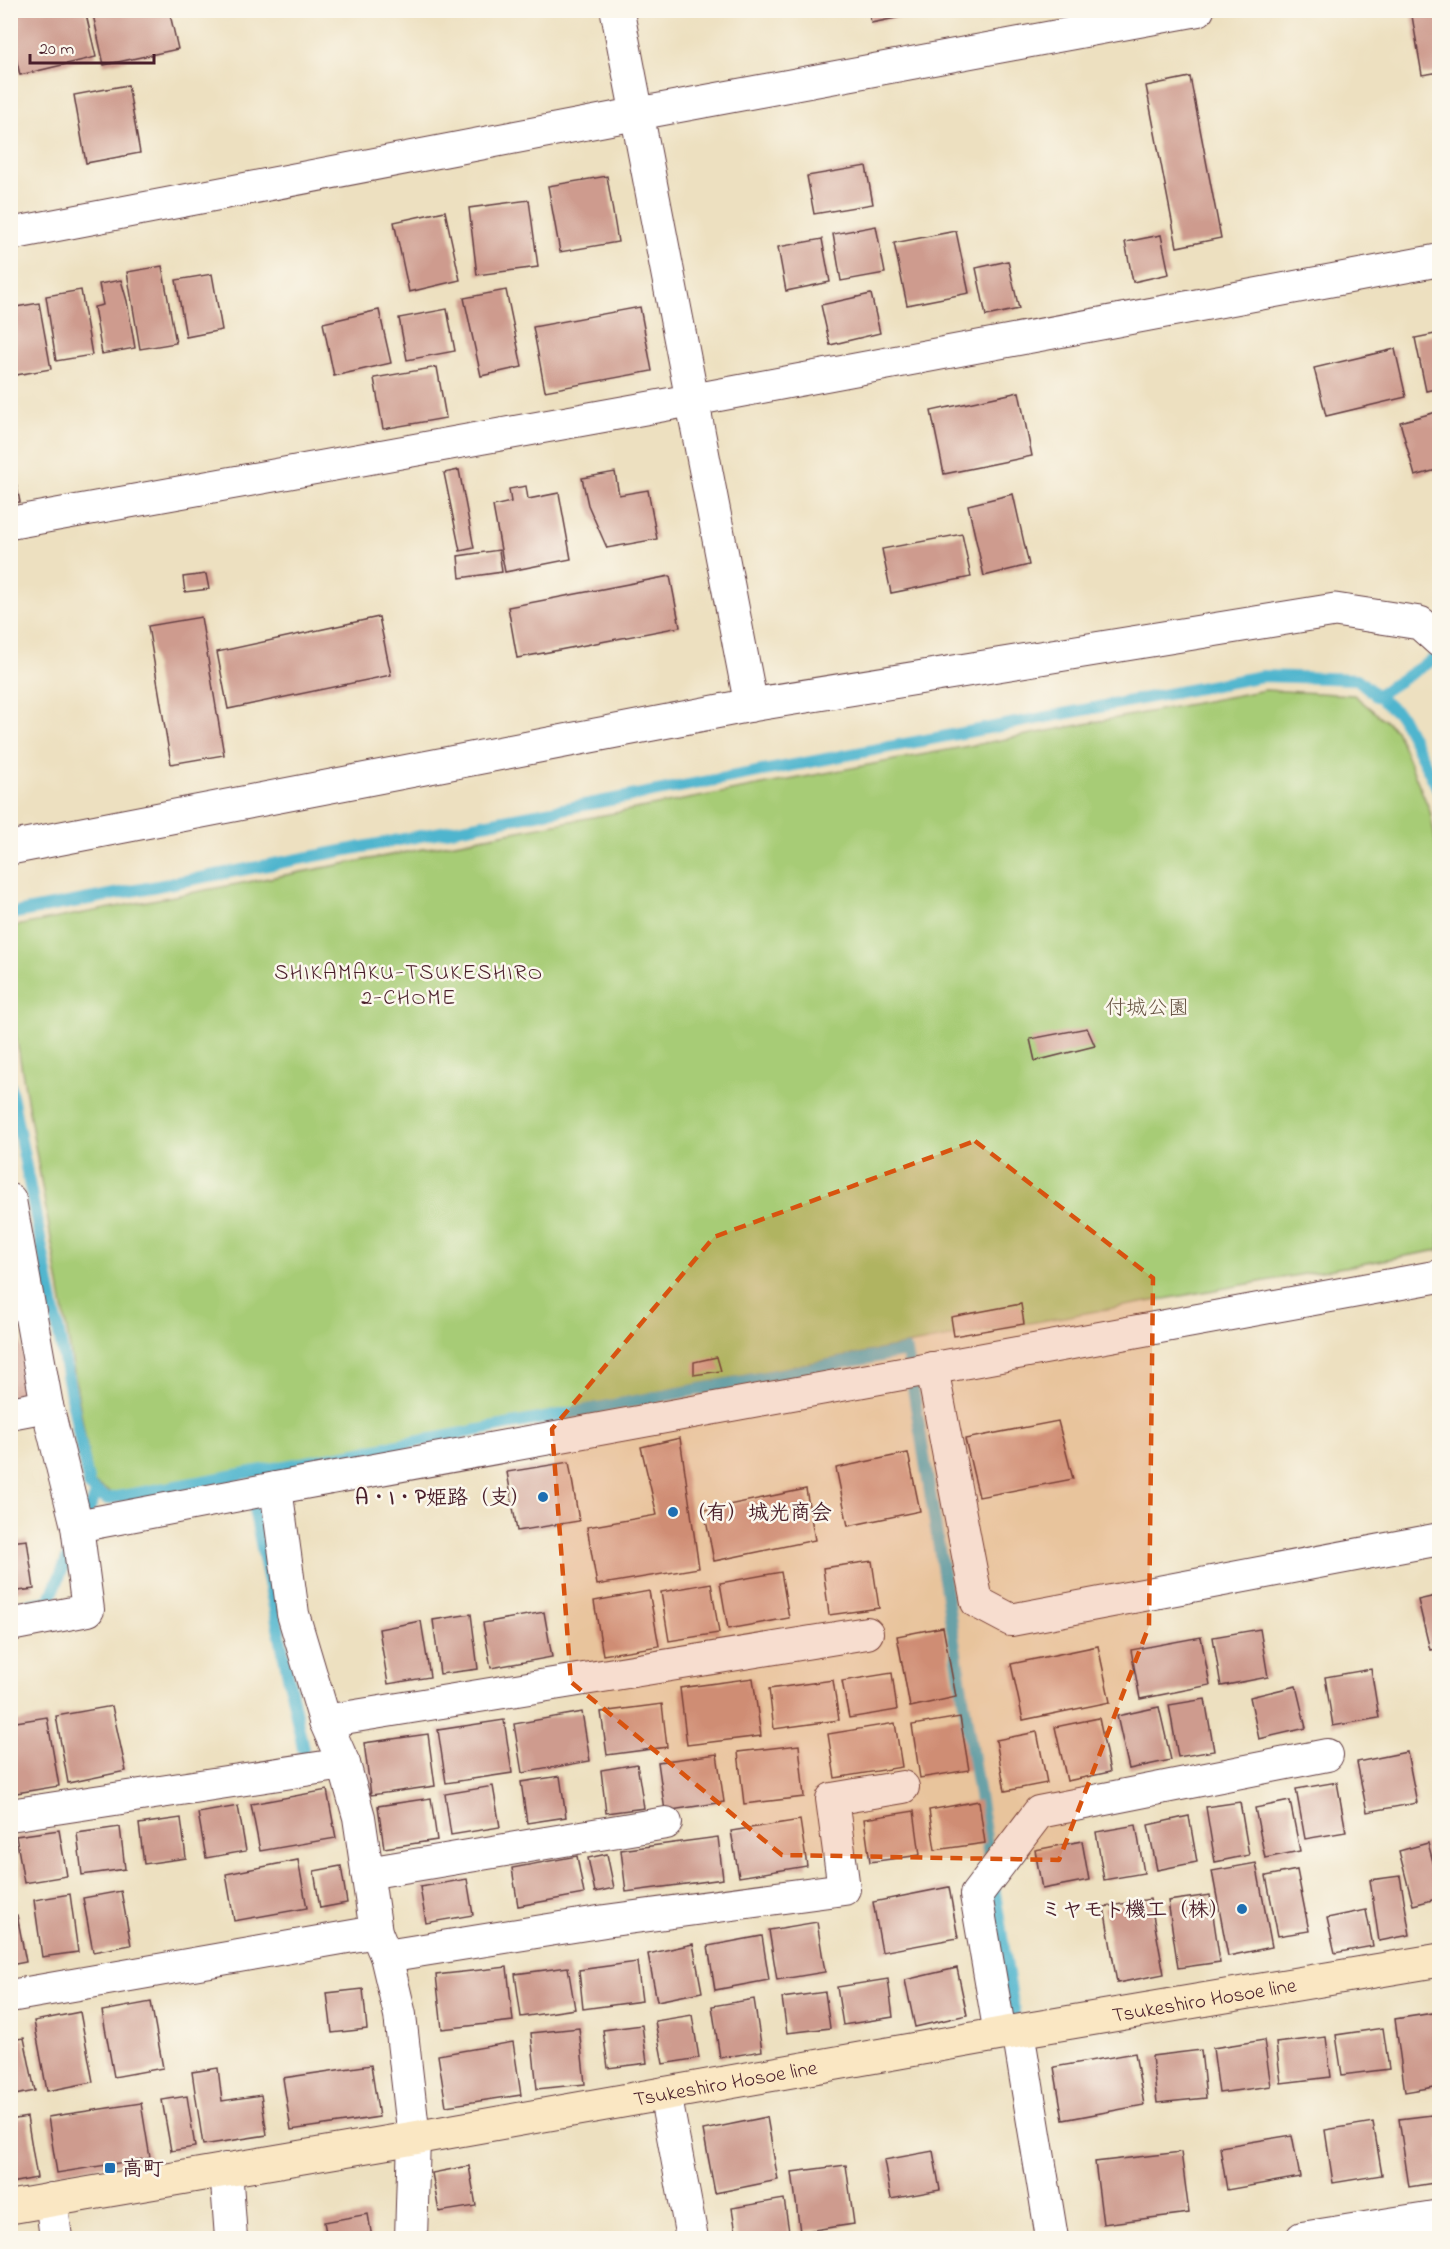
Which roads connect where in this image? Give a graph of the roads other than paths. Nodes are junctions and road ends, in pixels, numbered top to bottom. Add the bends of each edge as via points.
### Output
1 (617, 10) edge
2 (1198, 10) edge
3 (636, 114) junction
4 (10, 234) edge
5 (1440, 260) edge
6 (692, 400) junction
7 (10, 523) edge
8 (1437, 634) edge
9 (751, 705) junction
10 (10, 848) edge
11 (10, 1200) edge
12 (1440, 1276) edge
13 (932, 1368) junction
14 (47, 1406) junction
15 (10, 1413) edge
16 (276, 1488) junction
17 (77, 1526) junction
18 (1440, 1539) edge
19 (10, 1625) edge
20 (867, 1633) dead end
21 (325, 1721) junction
22 (1327, 1755) dead end
23 (344, 1764) junction
24 (903, 1787) dead end
25 (10, 1815) edge
26 (666, 1823) dead end
27 (367, 1874) junction
28 (381, 1944) junction
29 (1440, 1960) edge
30 (10, 1996) edge
31 (1009, 2032) junction
32 (665, 2093) junction
33 (414, 2138) junction
34 (226, 2169) junction
35 (51, 2199) junction
36 (10, 2207) edge
37 (1424, 2225) edge
38 (56, 2238) edge
39 (231, 2238) edge
40 (411, 2238) edge
41 (692, 2238) edge
42 (1052, 2238) edge
43 (1302, 2238) edge

1 - 3 street
2 - 3 street
3 - 4 street
3 - 6 street
5 - 6 street
6 - 7 street
6 - 9 street
8 - 9 street via 1420,623 1335,610
9 - 10 street
11 - 14 street
12 - 13 street
13 - 16 street
13 - 18 street via 977,1602 1011,1620
14 - 15 street
14 - 17 street
16 - 17 street
16 - 21 street via 293,1614
17 - 19 street via 88,1610
20 - 21 street
21 - 23 street
22 - 31 street via 1040,1812 976,1895
23 - 25 street
23 - 27 street via 359,1817
24 - 28 street via 831,1799 844,1890 605,1921
26 - 27 street
27 - 28 street
28 - 30 street
28 - 33 street via 400,2015
29 - 31 main road, Tsukeshiro Hosoe line
31 - 32 main road, Tsukeshiro Hosoe line
31 - 42 street
32 - 33 main road, Tsukeshiro Hosoe line
32 - 41 street
33 - 34 main road, Tsukeshiro Hosoe line
33 - 40 street
34 - 35 main road, Tsukeshiro Hosoe line
34 - 39 street
35 - 36 main road, Tsukeshiro Hosoe line
35 - 38 street
37 - 43 street

